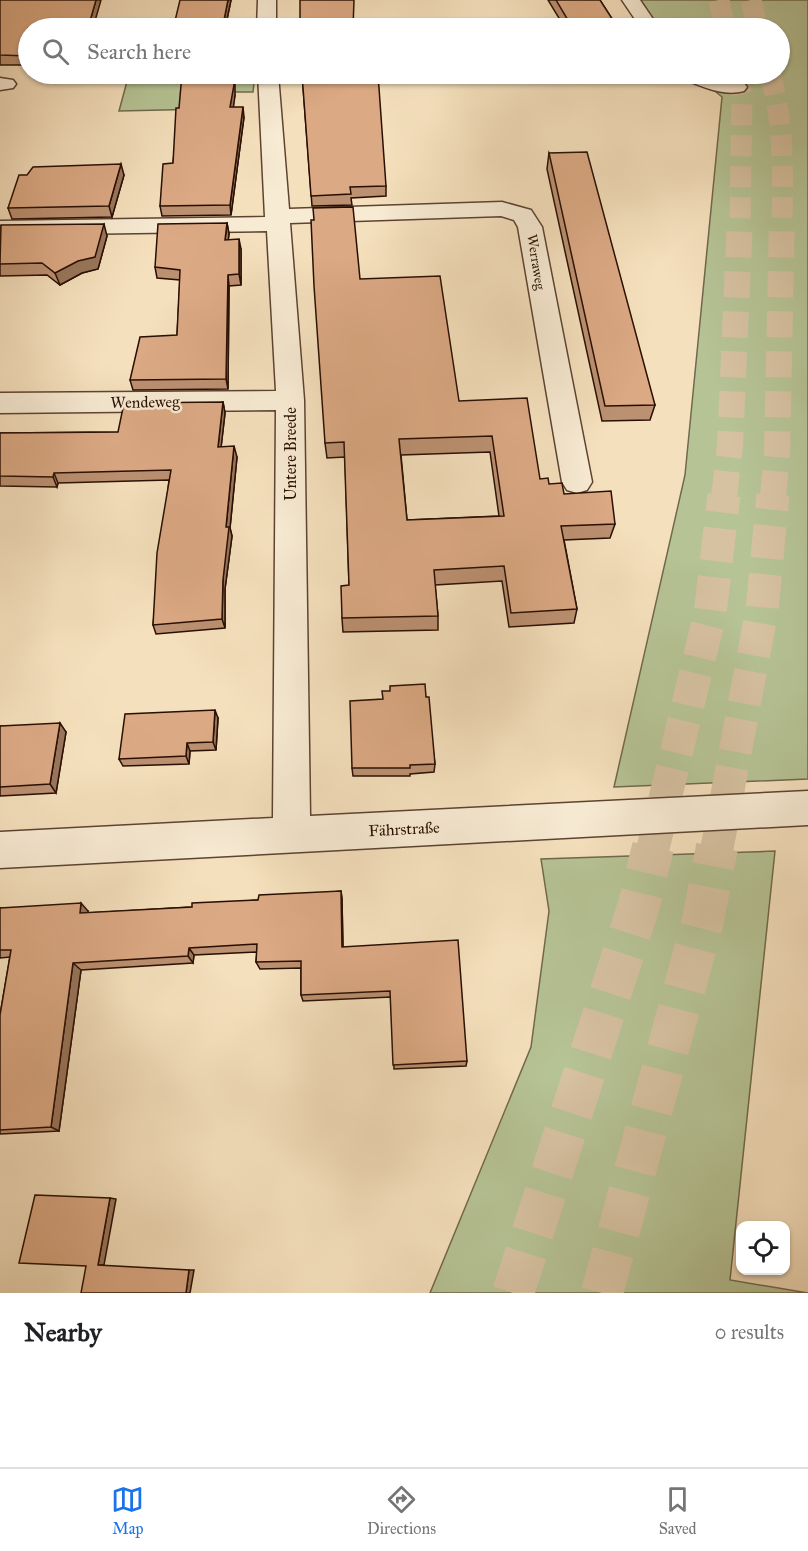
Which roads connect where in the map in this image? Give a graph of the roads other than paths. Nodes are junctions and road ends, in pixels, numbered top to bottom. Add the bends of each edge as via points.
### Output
1 (267, 0) edge
2 (631, 0) edge
3 (267, 18) edge
4 (643, 18) edge
5 (269, 84) edge
6 (714, 84) edge
7 (737, 87) dead end
8 (277, 220) junction
9 (0, 228) edge
10 (290, 400) junction
11 (0, 403) edge
12 (577, 482) dead end
13 (808, 808) edge
14 (292, 835) junction
15 (0, 850) edge

1 - 3 street
2 - 4 street
5 - 8 street, Untere Breede
6 - 7 street
8 - 9 street
8 - 10 street, Untere Breede
8 - 12 street, Werraweg via 502,209 523,215 530,227
10 - 11 street, Wendeweg
10 - 14 street, Untere Breede
13 - 14 street, Fährstraße
14 - 15 street, Fährstraße

